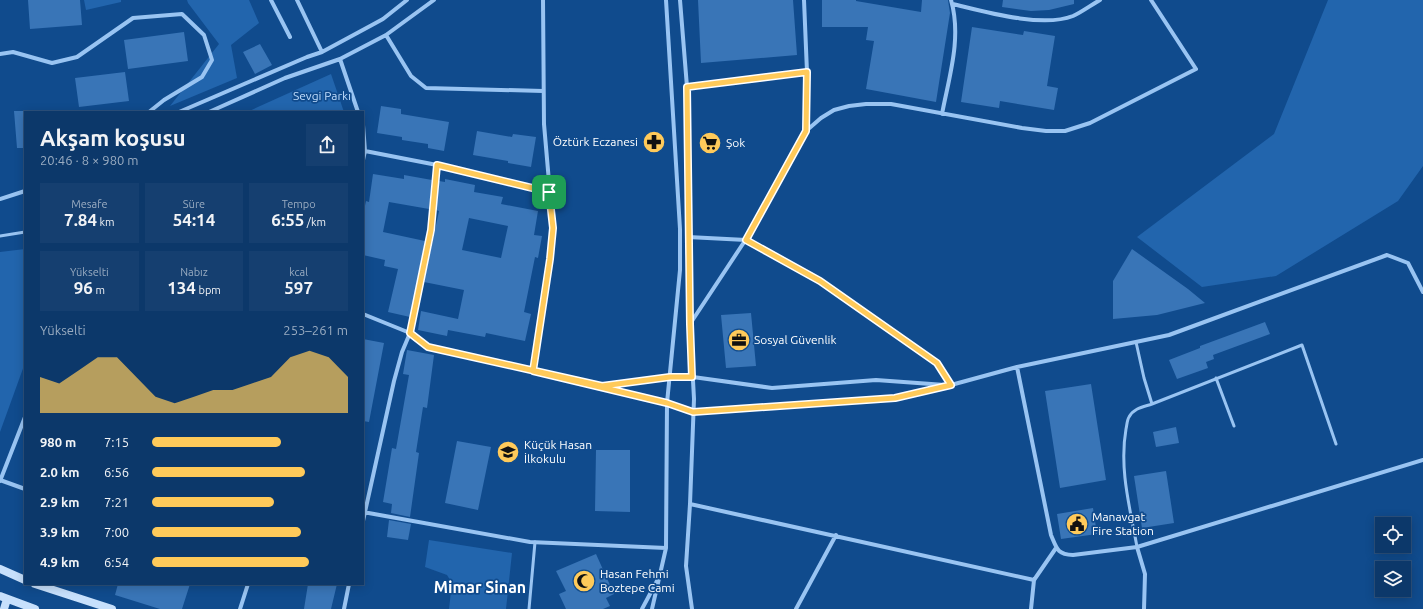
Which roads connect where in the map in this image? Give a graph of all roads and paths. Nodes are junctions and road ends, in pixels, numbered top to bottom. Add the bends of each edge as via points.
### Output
1 (271, 0) edge
2 (297, 0) edge
3 (407, 0) edge
4 (434, 0) edge
5 (543, 0) edge
6 (666, 0) edge
7 (680, 0) edge
8 (804, 0) edge
9 (1100, 0) edge
10 (1151, 0) edge
11 (952, 2) edge
12 (386, 34) junction
13 (290, 37) dead end
14 (322, 52) junction
15 (0, 54) edge
16 (340, 59) junction
17 (807, 72) junction
18 (687, 87) junction
19 (543, 91) junction
20 (150, 111) edge
21 (181, 111) edge
22 (211, 111) edge
23 (358, 111) edge
24 (942, 114) junction
25 (806, 131) junction
26 (364, 138) edge
27 (365, 151) junction
28 (364, 156) edge
29 (437, 165) junction
30 (24, 191) edge
31 (549, 192) junction
32 (0, 199) edge
33 (24, 232) edge
34 (0, 236) edge
35 (688, 237) junction
36 (746, 240) junction
37 (1423, 292) edge
38 (364, 314) edge
39 (690, 324) junction
40 (410, 333) junction
41 (1136, 342) junction
42 (1017, 367) junction
43 (533, 371) junction
44 (670, 377) junction
45 (692, 377) junction
46 (1216, 378) junction
47 (951, 385) junction
48 (602, 386) junction
49 (667, 403) junction
50 (1152, 404) junction
51 (693, 412) junction
52 (24, 420) edge
53 (1234, 426) dead end
54 (1336, 444) dead end
55 (1423, 460) edge
56 (0, 480) edge
57 (24, 489) edge
58 (690, 504) junction
59 (364, 512) edge
60 (836, 535) junction
61 (535, 542) junction
62 (1137, 547) junction
63 (666, 548) junction
64 (1056, 548) junction
65 (0, 569) edge
66 (662, 572) junction
67 (24, 580) edge
68 (1034, 580) junction
69 (38, 585) edge
70 (248, 585) edge
71 (349, 585) edge
72 (3, 597) edge
73 (4, 609) edge
74 (35, 609) edge
75 (112, 609) edge
76 (240, 609) edge
77 (344, 609) edge
78 (529, 609) edge
79 (642, 609) edge
80 (652, 609) edge
81 (692, 609) edge
82 (796, 609) edge
83 (1031, 609) edge
84 (1144, 609) edge

1 - 13 street
2 - 14 street
3 - 14 street via 383,19
4 - 12 street
5 - 19 street
6 - 44 street via 680,230 680,270
7 - 18 street
8 - 17 street
9 - 11 street via 1073,16 1046,21 1022,19
10 - 24 street via 1196,69 1090,123 1065,131 1022,128
11 - 24 street via 956,38
12 - 16 street
12 - 19 street via 412,76 426,88
14 - 21 street
15 - 20 street via 13,52 52,63 77,57 133,18 182,14 204,34 212,60 202,77
16 - 22 street via 285,78
16 - 23 street
17 - 18 street
17 - 25 street
18 - 35 street
19 - 31 street
24 - 25 street via 891,104 850,106 834,110
25 - 36 street
26 - 27 street
27 - 28 street
27 - 29 street
29 - 31 street
29 - 40 street via 431,230
30 - 32 street
31 - 43 street via 553,228
33 - 34 lane
35 - 36 street
35 - 39 street
36 - 39 street
36 - 47 street via 820,281 937,363
37 - 41 street via 1408,263 1387,255 1169,335
38 - 40 street
39 - 45 street
40 - 43 street via 428,347
40 - 59 street via 394,381
41 - 42 street
41 - 50 lane
42 - 47 street
42 - 64 street via 1051,535
43 - 48 street
44 - 45 street
44 - 48 street
44 - 49 street
45 - 47 street via 772,388 876,380
45 - 51 street
46 - 50 lane
46 - 53 lane
46 - 54 lane via 1302,345
47 - 51 street via 895,398
48 - 49 street
49 - 51 street
49 - 63 street
50 - 62 lane via 1137,408 1128,417 1125,439 1126,491
51 - 58 street
52 - 56 street
55 - 62 street
56 - 57 street
58 - 60 street
58 - 81 street via 686,566
59 - 61 street
60 - 68 street
60 - 82 street
61 - 63 street
61 - 78 lane
62 - 64 street via 1073,555 1064,554
62 - 84 street via 1145,574
63 - 66 street
64 - 68 street
65 - 67 main road
66 - 79 street
66 - 80 street
68 - 83 street
69 - 75 main road
70 - 76 street
71 - 77 street
72 - 73 main road
72 - 74 main road

